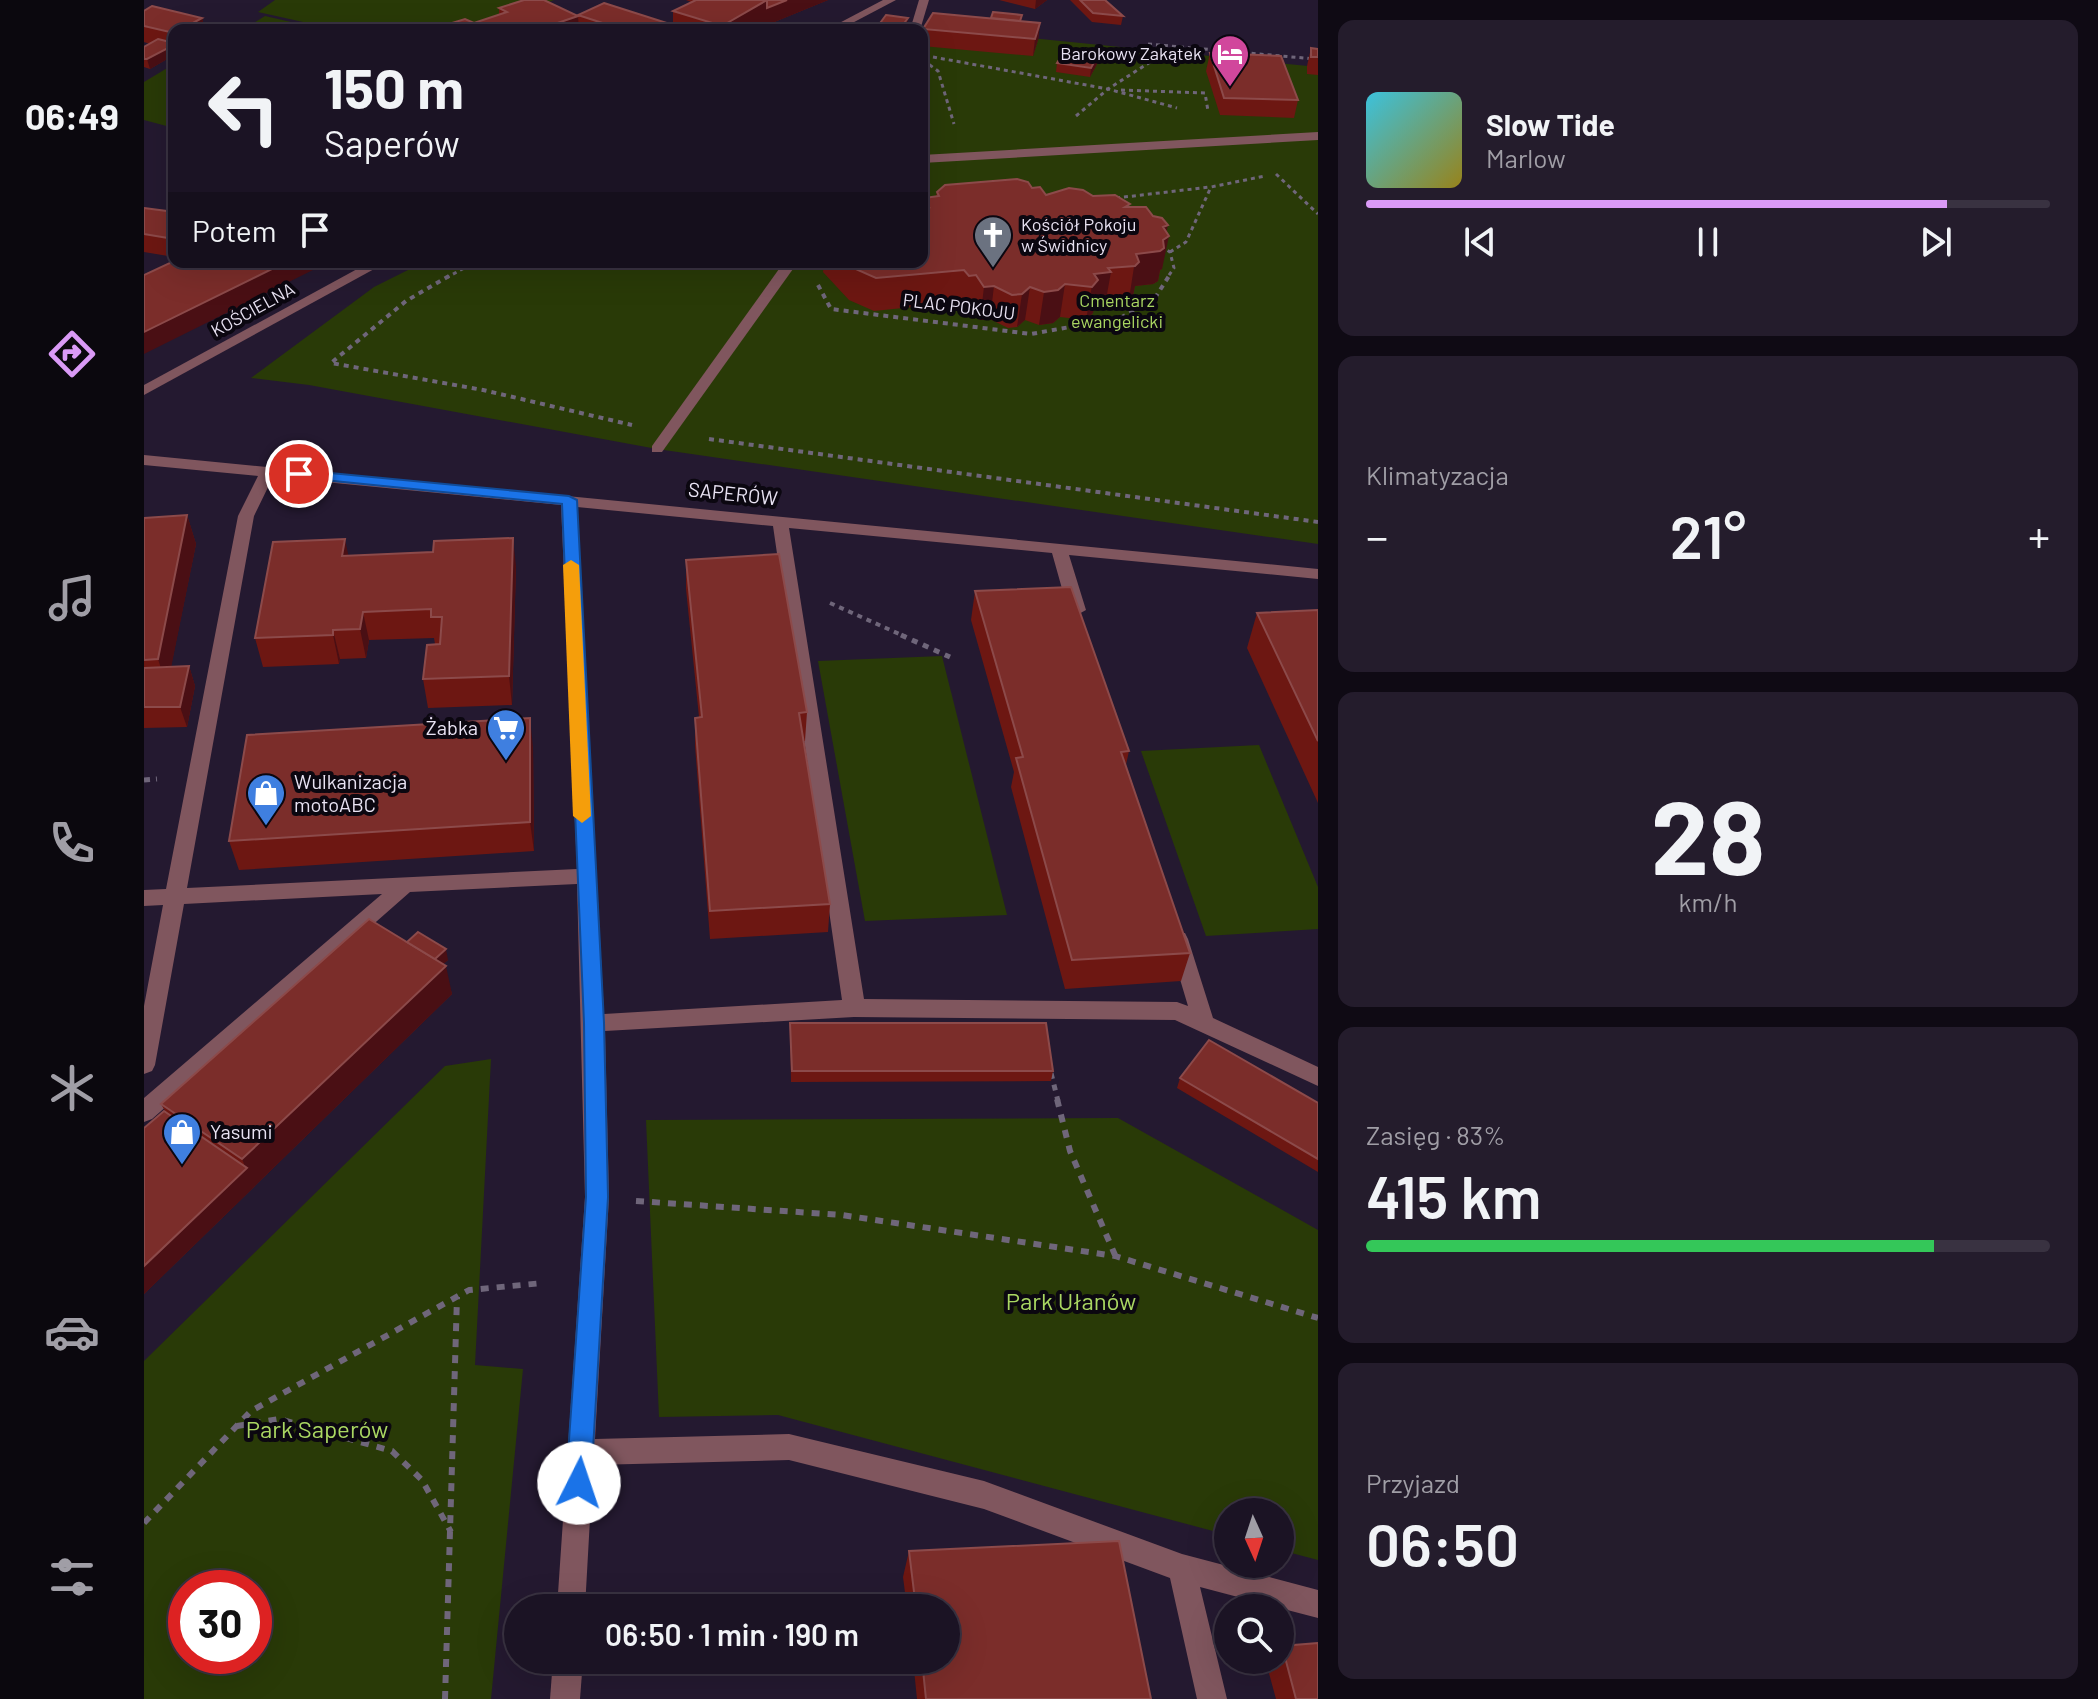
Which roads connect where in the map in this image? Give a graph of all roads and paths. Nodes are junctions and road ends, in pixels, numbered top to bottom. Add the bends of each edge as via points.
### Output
1 (891, 0) edge
2 (924, 0) edge
3 (843, 24) edge
4 (917, 24) edge
5 (1148, 44) dead end
6 (1155, 52) dead end
7 (928, 56) edge
8 (1317, 59) edge
9 (1108, 89) junction
10 (1180, 109) dead end
11 (1195, 112) dead end
12 (1318, 136) edge
13 (928, 159) edge
14 (1290, 172) dead end
15 (1276, 174) junction
16 (1211, 187) junction
17 (1104, 199) edge
18 (1318, 214) edge
19 (1160, 245) edge
20 (1170, 252) junction
21 (369, 268) edge
22 (464, 268) edge
23 (787, 268) edge
24 (813, 277) dead end
25 (144, 391) edge
26 (668, 433) junction
27 (657, 449) dead end
28 (144, 460) edge
29 (268, 471) junction
30 (569, 500) junction
31 (780, 521) junction
32 (1318, 522) edge
33 (1059, 549) junction
34 (1318, 574) edge
35 (790, 585) junction
36 (1081, 624) edge
37 (950, 657) dead end
38 (585, 876) junction
39 (403, 887) junction
40 (144, 898) edge
41 (177, 898) junction
42 (1171, 914) edge
43 (854, 1008) junction
44 (1041, 1010) junction
45 (1203, 1020) junction
46 (594, 1023) junction
47 (144, 1065) edge
48 (1318, 1077) edge
49 (144, 1112) edge
50 (597, 1197) junction
51 (1115, 1256) junction
52 (543, 1283) dead end
53 (457, 1296) junction
54 (1318, 1318) edge
55 (236, 1426) junction
56 (581, 1452) junction
57 (144, 1523) edge
58 (453, 1536) junction
59 (1182, 1568) junction
60 (572, 1594) edge
61 (1318, 1604) edge
62 (567, 1674) edge
63 (445, 1699) edge
64 (565, 1699) edge
65 (1212, 1699) edge

1 - 3 street
2 - 4 street
5 - 8 path
6 - 9 path via 1158,57
7 - 9 path
9 - 10 path
9 - 11 path via 1205,93 1209,116
12 - 13 street
14 - 15 path
15 - 16 path
15 - 18 path
16 - 17 path
16 - 20 path via 1186,242
19 - 20 path
20 - 24 path, PLAC POKOJU via 1174,268 1153,301 1120,318 1031,334 831,309
21 - 25 street, KOŚCIELNA
22 - 26 path via 406,301 331,363 483,390
23 - 26 street
26 - 27 street
26 - 32 path
28 - 29 street, SAPERÓW
29 - 30 street, SAPERÓW
29 - 41 street via 246,516
30 - 31 street, SAPERÓW
30 - 38 street
31 - 33 street, SAPERÓW
31 - 35 street
33 - 34 street, SAPERÓW
33 - 36 street
35 - 37 path
35 - 43 street
38 - 39 street
38 - 46 street
39 - 41 street
39 - 49 street
40 - 41 street
41 - 47 street
42 - 45 street
43 - 44 street
43 - 46 street
44 - 45 street via 1177,1011
44 - 51 path via 1070,1151
45 - 48 street
46 - 50 street
50 - 51 path via 842,1215
50 - 56 street
51 - 54 path
52 - 53 path via 469,1290
53 - 55 path via 251,1411
53 - 58 path
55 - 57 path
55 - 58 path via 279,1419 392,1451 422,1480
56 - 59 street via 789,1447 984,1495
56 - 60 street
58 - 63 path
59 - 61 street
59 - 65 street
62 - 64 street

